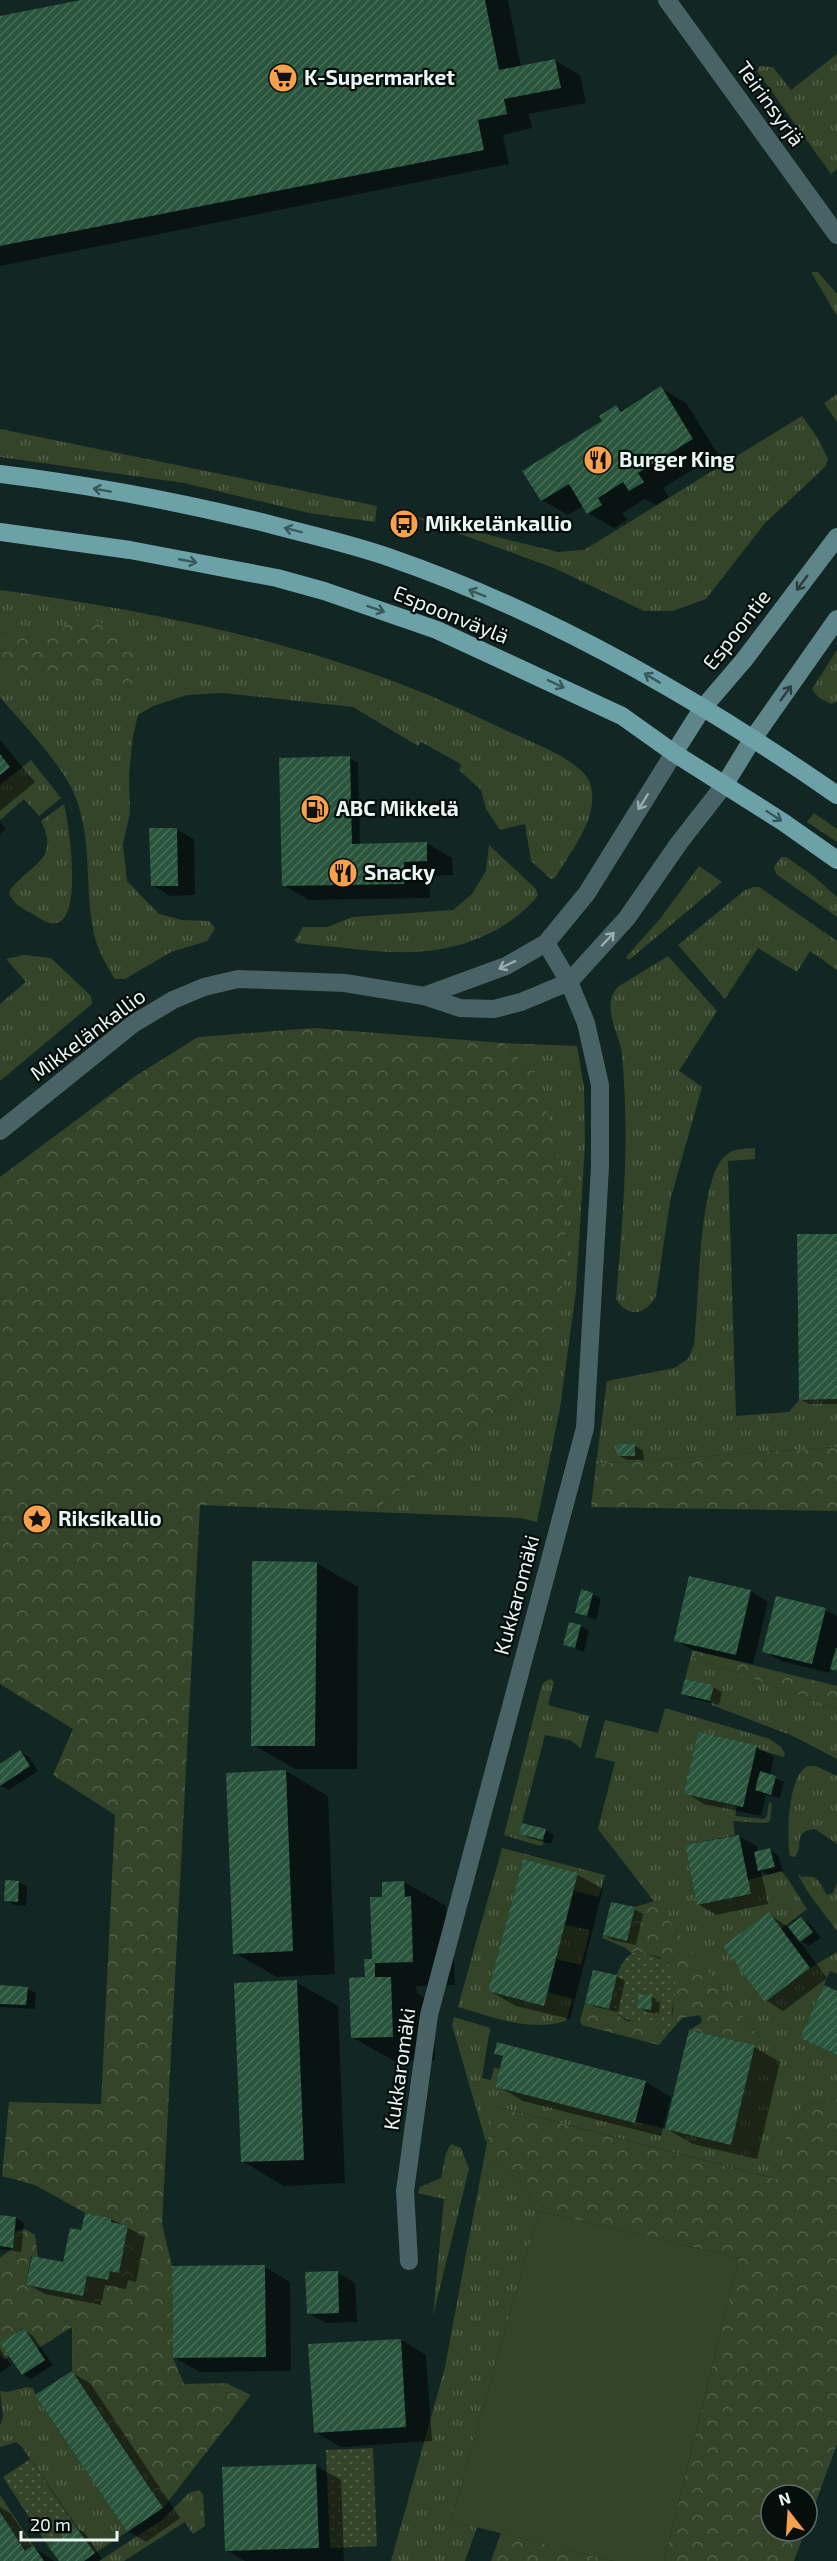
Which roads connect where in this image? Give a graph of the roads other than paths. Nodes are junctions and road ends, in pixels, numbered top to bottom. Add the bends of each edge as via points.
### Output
1 (667, 0) edge
2 (837, 235) edge
3 (0, 474) edge
4 (0, 532) edge
5 (837, 537) edge
6 (837, 619) edge
7 (702, 709) junction
8 (752, 740) junction
9 (674, 753) junction
10 (725, 784) junction
11 (837, 795) edge
12 (837, 860) edge
13 (546, 943) junction
14 (569, 982) junction
15 (424, 996) junction
16 (0, 1131) edge
17 (408, 2261) dead end

1 - 2 street, Teirinsyrjä
7 -> 3 main road, Espoonväylä via 646,675 520,610 392,558 186,504
4 -> 9 main road, Espoonväylä via 130,549 324,591 437,630 533,673 622,716
5 -> 7 main road, Espoontie
8 -> 6 main road
7 - 8 main road, Espoonväylä
7 - 9 main road, Espoontie
8 - 10 main road
8 - 11 main road, Espoonväylä
9 - 10 main road, Espoonväylä
9 -> 13 street, Mikkelänkallio via 587,893
10 -> 12 main road, Espoonväylä
14 -> 10 street, Mikkelänkallio via 627,918
13 - 14 street, Kukkaromäki
13 -> 15 street, Mikkelänkallio via 506,966
14 - 15 street, Mikkelänkallio via 494,1009 460,1008
14 - 17 street, Kukkaromäki via 586,1023 600,1085 600,1178 585,1428 429,2015 405,2191
15 - 16 street, Mikkelänkallio via 345,983 238,979 204,987 133,1024

